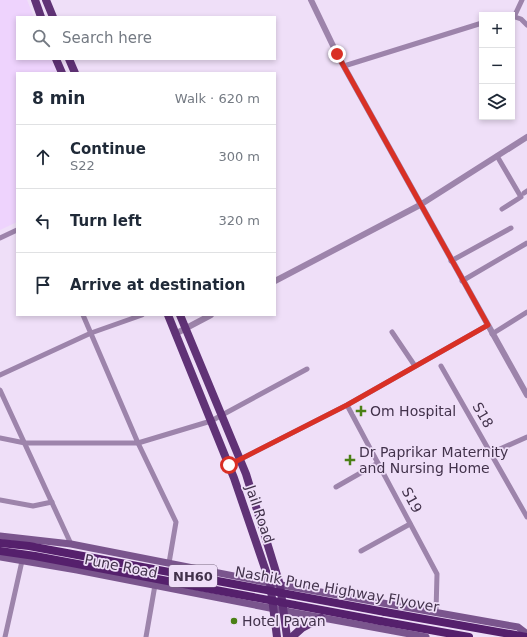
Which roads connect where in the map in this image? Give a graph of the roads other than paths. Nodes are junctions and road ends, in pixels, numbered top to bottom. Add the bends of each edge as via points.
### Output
1 (35, 0) edge
2 (46, 0) edge
3 (311, 0) edge
4 (522, 0) edge
5 (513, 12) edge
6 (41, 16) edge
7 (52, 16) edge
8 (515, 17) edge
9 (479, 24) edge
10 (527, 25) edge
11 (56, 60) edge
12 (69, 60) edge
13 (344, 66) junction
14 (62, 72) edge
15 (75, 72) edge
16 (527, 138) edge
17 (497, 156) junction
18 (420, 205) junction
19 (502, 209) dead end
20 (511, 228) dead end
21 (16, 230) edge
22 (0, 238) edge
23 (527, 243) edge
24 (451, 261) junction
25 (276, 280) edge
26 (462, 281) junction
27 (527, 312) edge
28 (83, 316) edge
29 (139, 316) edge
30 (168, 316) edge
31 (180, 316) edge
32 (209, 316) edge
33 (488, 325) junction
34 (186, 328) junction
35 (91, 332) junction
36 (392, 332) dead end
37 (175, 334) junction
38 (492, 334) junction
39 (415, 366) junction
40 (441, 366) dead end
41 (307, 369) dead end
42 (0, 375) edge
43 (0, 390) edge
44 (527, 395) edge
45 (347, 405) junction
46 (222, 416) junction
47 (211, 421) junction
48 (527, 437) edge
49 (0, 438) edge
50 (25, 443) junction
51 (138, 443) junction
52 (491, 453) junction
53 (240, 459) junction
54 (378, 463) junction
55 (229, 465) junction
56 (336, 487) dead end
57 (0, 500) edge
58 (52, 502) junction
59 (527, 517) edge
60 (410, 524) junction
61 (0, 536) edge
62 (0, 543) edge
63 (71, 544) junction
64 (361, 550) dead end
65 (0, 551) edge
66 (0, 558) edge
67 (22, 561) junction
68 (169, 563) junction
69 (270, 583) junction
70 (156, 585) junction
71 (280, 585) junction
72 (274, 609) junction
73 (285, 611) junction
74 (436, 612) junction
75 (321, 618) junction
76 (527, 635) edge
77 (5, 637) edge
78 (146, 637) edge
79 (277, 637) edge
80 (287, 637) edge
81 (292, 637) edge
82 (426, 637) edge
83 (469, 637) edge

1 - 6 main road
2 - 7 main road
3 - 13 street
4 - 5 street
8 - 10 street
9 - 13 street
11 - 14 main road
12 - 15 main road
13 - 18 street
16 - 17 street
17 - 18 street
17 - 19 street via 521,198
18 - 24 street
18 - 25 street
20 - 24 street
21 - 22 street
23 - 26 street
24 - 26 street
26 - 33 street
27 - 38 street
28 - 35 street
29 - 35 street
30 - 37 main road, Jail Road
31 - 34 main road, Jail Road
32 - 34 street
33 - 38 street
33 - 39 street
34 - 37 street
34 - 46 main road, Jail Road
35 - 42 street
35 - 51 street
36 - 39 street
37 - 47 main road, Jail Road
38 - 44 street
39 - 45 street
40 - 52 street, S18
41 - 46 street
43 - 50 street
45 - 53 street
45 - 54 street, S19
46 - 47 street
46 - 53 main road, Jail Road
47 - 51 street
47 - 55 main road, Jail Road
48 - 52 street
49 - 50 street
50 - 51 street
50 - 58 street
51 - 68 street via 176,522
52 - 59 street, S18
53 - 55 street
53 - 71 main road, Jail Road
54 - 56 street
54 - 60 street, S19
55 - 69 main road, Jail Road
57 - 58 street via 32,506
58 - 63 street
60 - 64 street
60 - 74 street, S19 via 437,574
61 - 63 main road
62 - 76 highway, Nashik Pune Highway Flyover / NH60, bridge via 29,546 385,612
63 - 68 main road
65 - 83 highway, Nashik Pune Highway Flyover / NH60, bridge
66 - 67 main road, Pune Road
67 - 70 main road, Pune Road
67 - 77 street
68 - 69 main road
69 - 71 main road
69 - 72 main road, Jail Road
70 - 72 main road, Pune Road
70 - 78 street
71 - 73 main road, Jail Road
71 - 74 main road
72 - 73 main road, Pune Road
72 - 79 main road, Jail Road
73 - 75 main road, Pune Road
73 - 80 main road, Jail Road
74 - 76 main road via 518,627
75 - 81 main road via 302,628
75 - 82 main road, Pune Road

